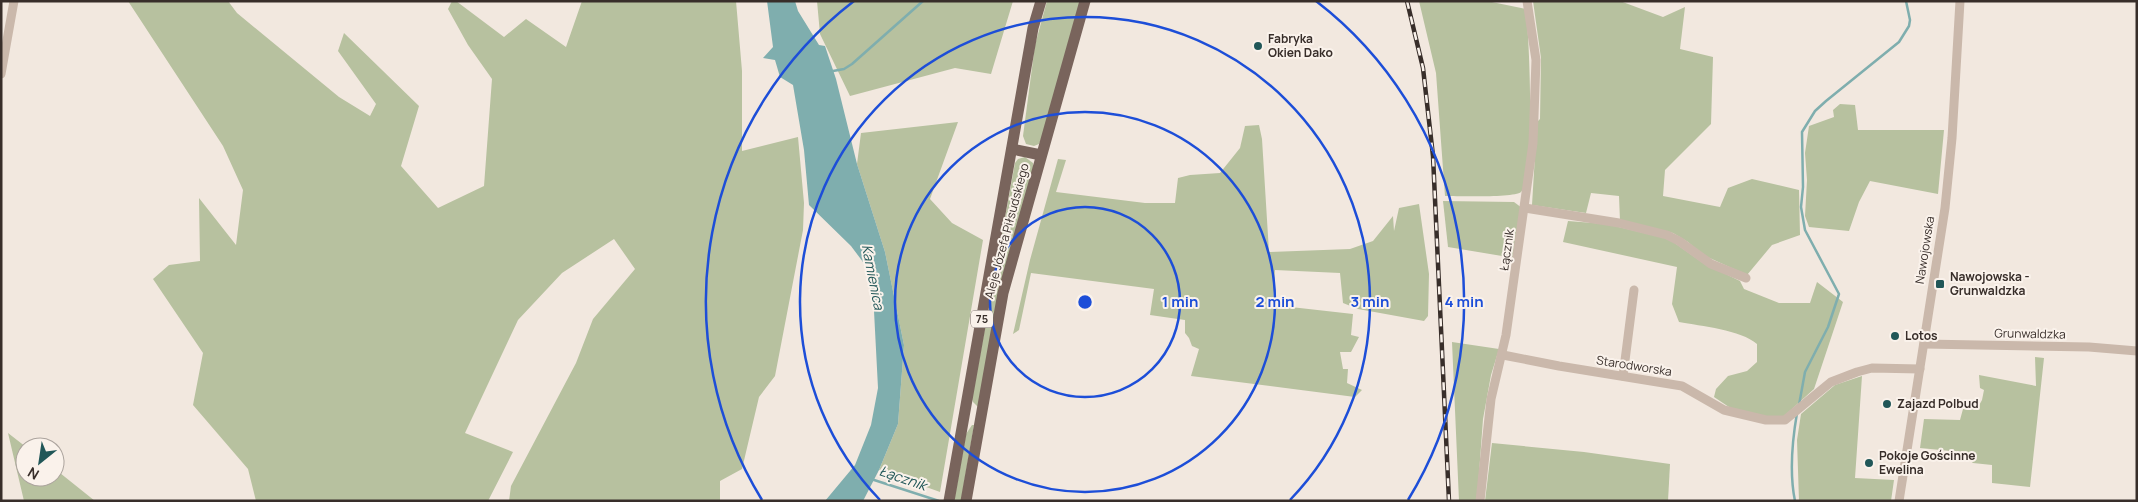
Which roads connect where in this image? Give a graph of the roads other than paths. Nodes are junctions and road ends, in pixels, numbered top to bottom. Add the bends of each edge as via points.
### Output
1 (14, 1) edge
2 (1041, 1) edge
3 (1085, 1) edge
4 (1527, 1) edge
5 (1960, 1) edge
6 (1, 74) edge
7 (1012, 149) junction
8 (1042, 155) junction
9 (1525, 208) junction
10 (1746, 278) dead end
11 (1634, 290) dead end
12 (1924, 344) junction
13 (2137, 351) edge
14 (1502, 355) junction
15 (1920, 369) junction
16 (1622, 376) junction
17 (966, 498) edge
18 (949, 501) edge
19 (1480, 501) edge
20 (1899, 501) edge

1 - 6 street
2 - 7 main road, Aleje Józefa Piłsudskiego / 75 via 1033,28
3 - 8 main road, Aleje Józefa Piłsudskiego / 75
4 - 9 street, Łącznik via 1536,60 1534,143
5 - 12 street, Nawojowska via 1945,208
7 - 8 main road
7 - 18 main road, Aleje Józefa Piłsudskiego / 75
8 - 17 main road, Aleje Józefa Piłsudskiego / 75 via 1003,293
9 - 10 street via 1619,223 1667,235 1711,264
9 - 14 street, Łącznik
11 - 16 street
12 - 13 street, Grunwaldzka
12 - 15 street, Nawojowska
14 - 16 street, Starodworska
14 - 19 street, Łącznik via 1491,400
15 - 16 street, Starodworska via 1872,368 1831,382 1785,420 1766,420 1724,410 1682,386
15 - 20 street, Nawojowska

